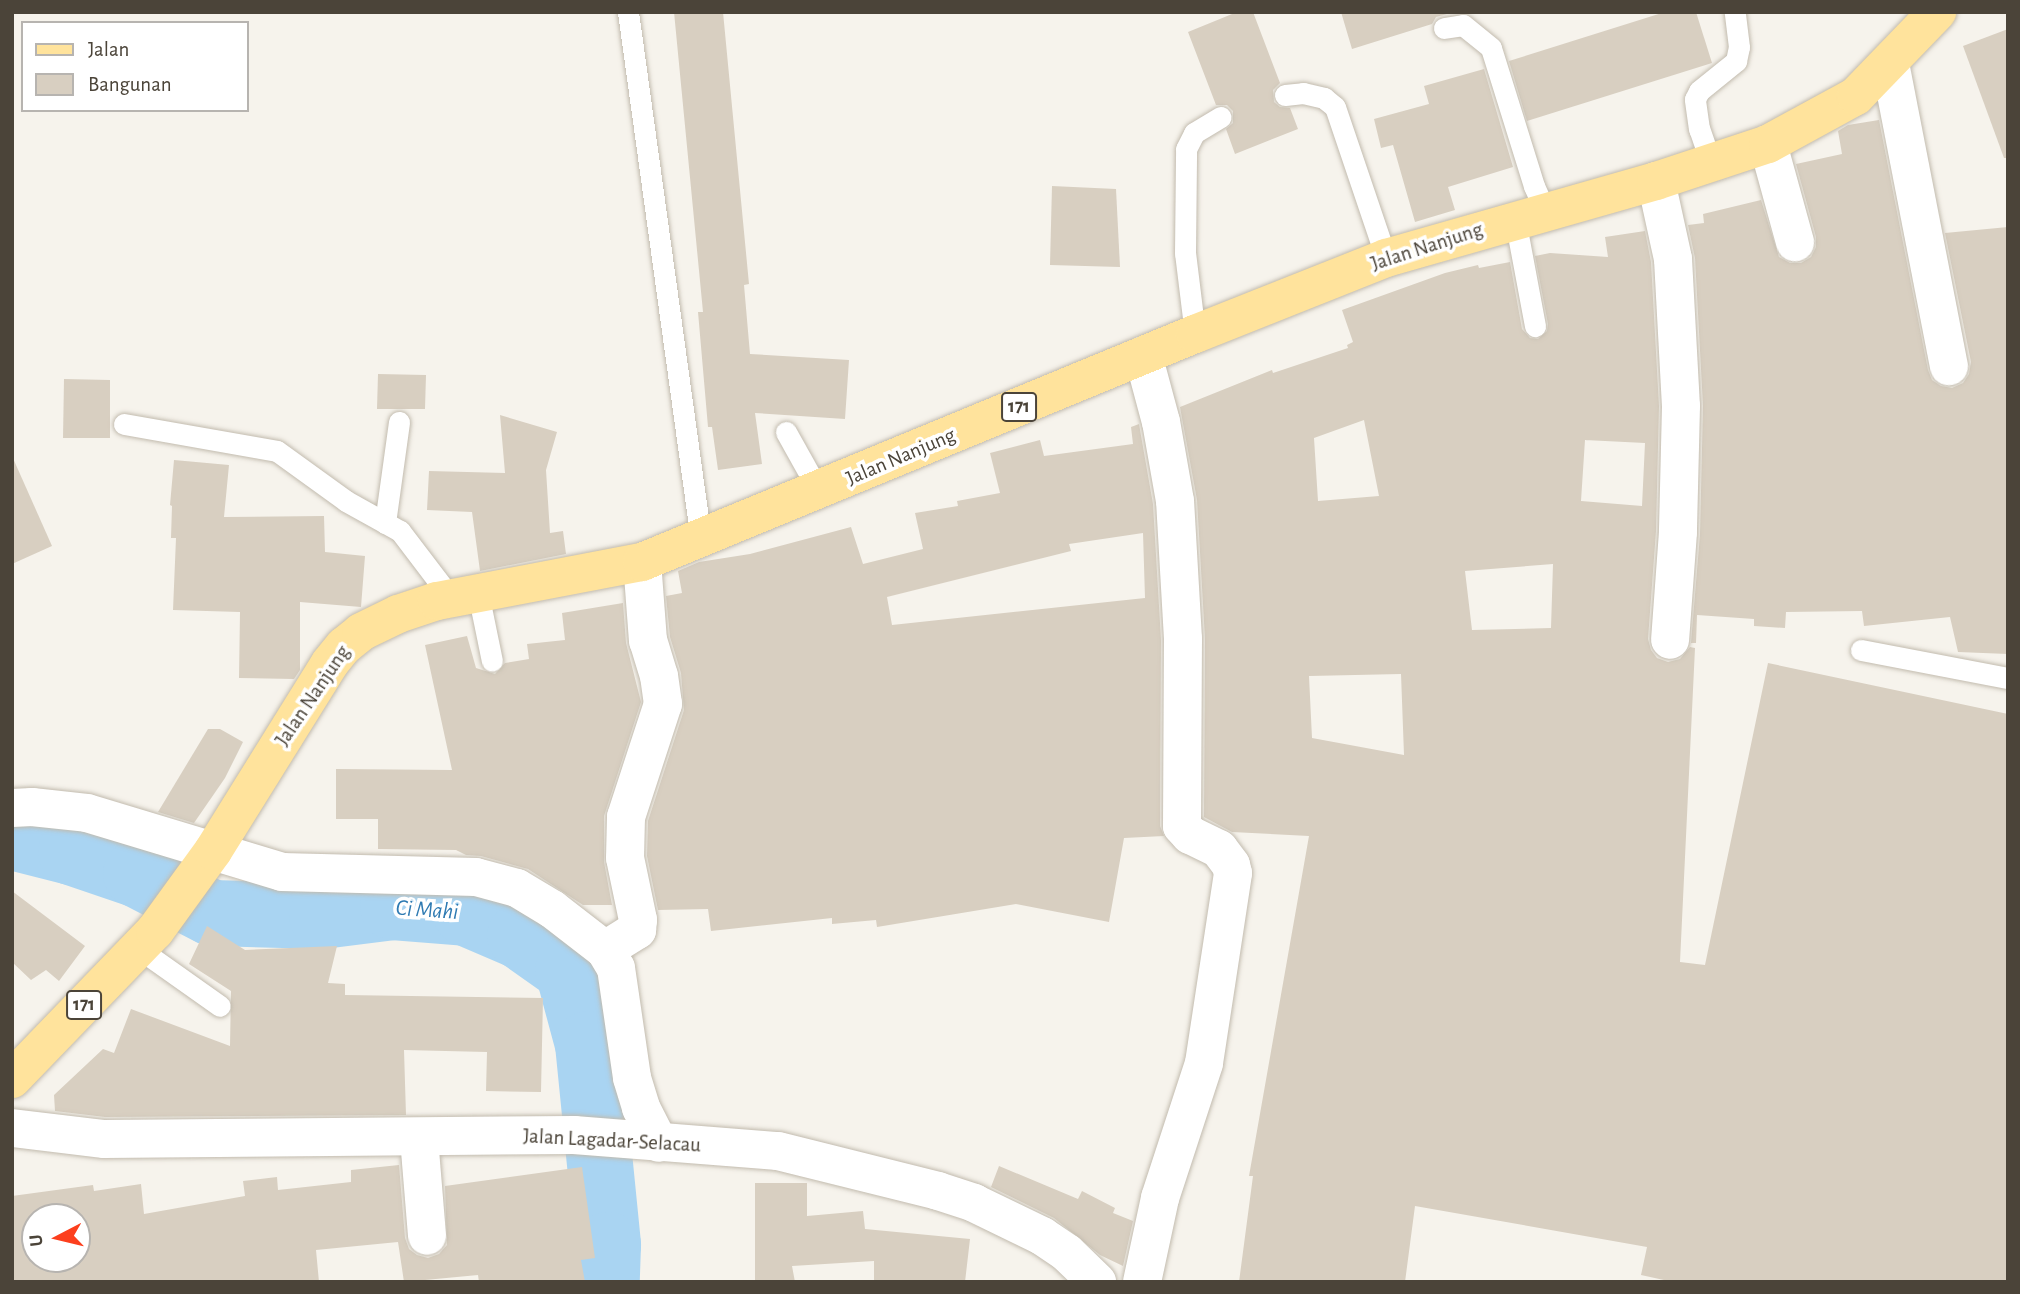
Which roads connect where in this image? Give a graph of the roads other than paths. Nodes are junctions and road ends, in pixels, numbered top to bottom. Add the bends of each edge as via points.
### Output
1 (628, 12) edge
2 (1735, 12) edge
3 (1937, 12) edge
4 (1444, 28) dead end
5 (1891, 63) junction
6 (1285, 95) dead end
7 (1221, 117) dead end
8 (1768, 144) junction
9 (1711, 163) junction
10 (1656, 181) junction
11 (1530, 215) junction
12 (1795, 242) dead end
13 (1386, 258) junction
14 (1535, 327) dead end
15 (1195, 334) junction
16 (1143, 355) junction
17 (1949, 366) dead end
18 (399, 422) dead end
19 (124, 424) dead end
20 (786, 432) dead end
21 (819, 491) junction
22 (385, 523) junction
23 (701, 540) junction
24 (642, 562) junction
25 (464, 595) junction
26 (1670, 639) dead end
27 (1861, 650) dead end
28 (492, 662) dead end
29 (2008, 678) edge
30 (12, 808) edge
31 (213, 851) junction
32 (147, 940) junction
33 (605, 950) junction
34 (220, 1006) dead end
35 (12, 1079) edge
36 (12, 1128) edge
37 (419, 1138) junction
38 (659, 1143) junction
39 (427, 1236) dead end
40 (1097, 1282) edge
41 (1142, 1282) edge

1 - 23 lane
2 - 9 lane via 1737,61 1695,99
3 - 5 main road, Jalan Nanjung / 171
4 - 11 lane via 1463,25 1491,48 1534,186
5 - 8 main road, Jalan Nanjung / 171 via 1856,96
5 - 17 street
6 - 13 lane via 1324,98 1335,107
7 - 15 lane via 1194,134 1186,149 1185,253
8 - 9 main road, Jalan Nanjung / 171
8 - 12 street
9 - 10 main road, Jalan Nanjung / 171
10 - 11 main road, Jalan Nanjung / 171
10 - 26 street via 1673,259 1681,393
11 - 13 main road, Jalan Nanjung / 171
11 - 14 lane
13 - 15 main road, Jalan Nanjung / 171
15 - 16 main road, Jalan Nanjung / 171
16 - 21 main road, Jalan Nanjung / 171
16 - 41 street via 1175,501 1183,639 1182,826 1219,849 1233,873 1204,1063 1160,1198
18 - 22 lane
19 - 22 lane via 277,451
20 - 21 lane
21 - 23 main road, Jalan Nanjung / 171
22 - 25 lane via 400,531
23 - 24 main road, Jalan Nanjung / 171
24 - 25 main road, Jalan Nanjung / 171
24 - 33 street via 648,641 663,704 626,817 625,858 636,930
25 - 28 lane
25 - 31 main road, Jalan Nanjung / 171 via 398,614 344,646
27 - 29 lane
30 - 31 street via 87,813
31 - 32 main road, Jalan Nanjung / 171
31 - 33 street via 282,873 457,876 497,881 535,898
32 - 34 lane
32 - 35 main road, Jalan Nanjung / 171
33 - 38 street via 616,968 632,1078
36 - 37 street, Jalan Lagadar-Selacau via 104,1139
37 - 38 street, Jalan Lagadar-Selacau via 574,1135
37 - 39 street
38 - 40 street, Jalan Lagadar-Selacau via 778,1151 938,1191 1042,1236 1067,1252

